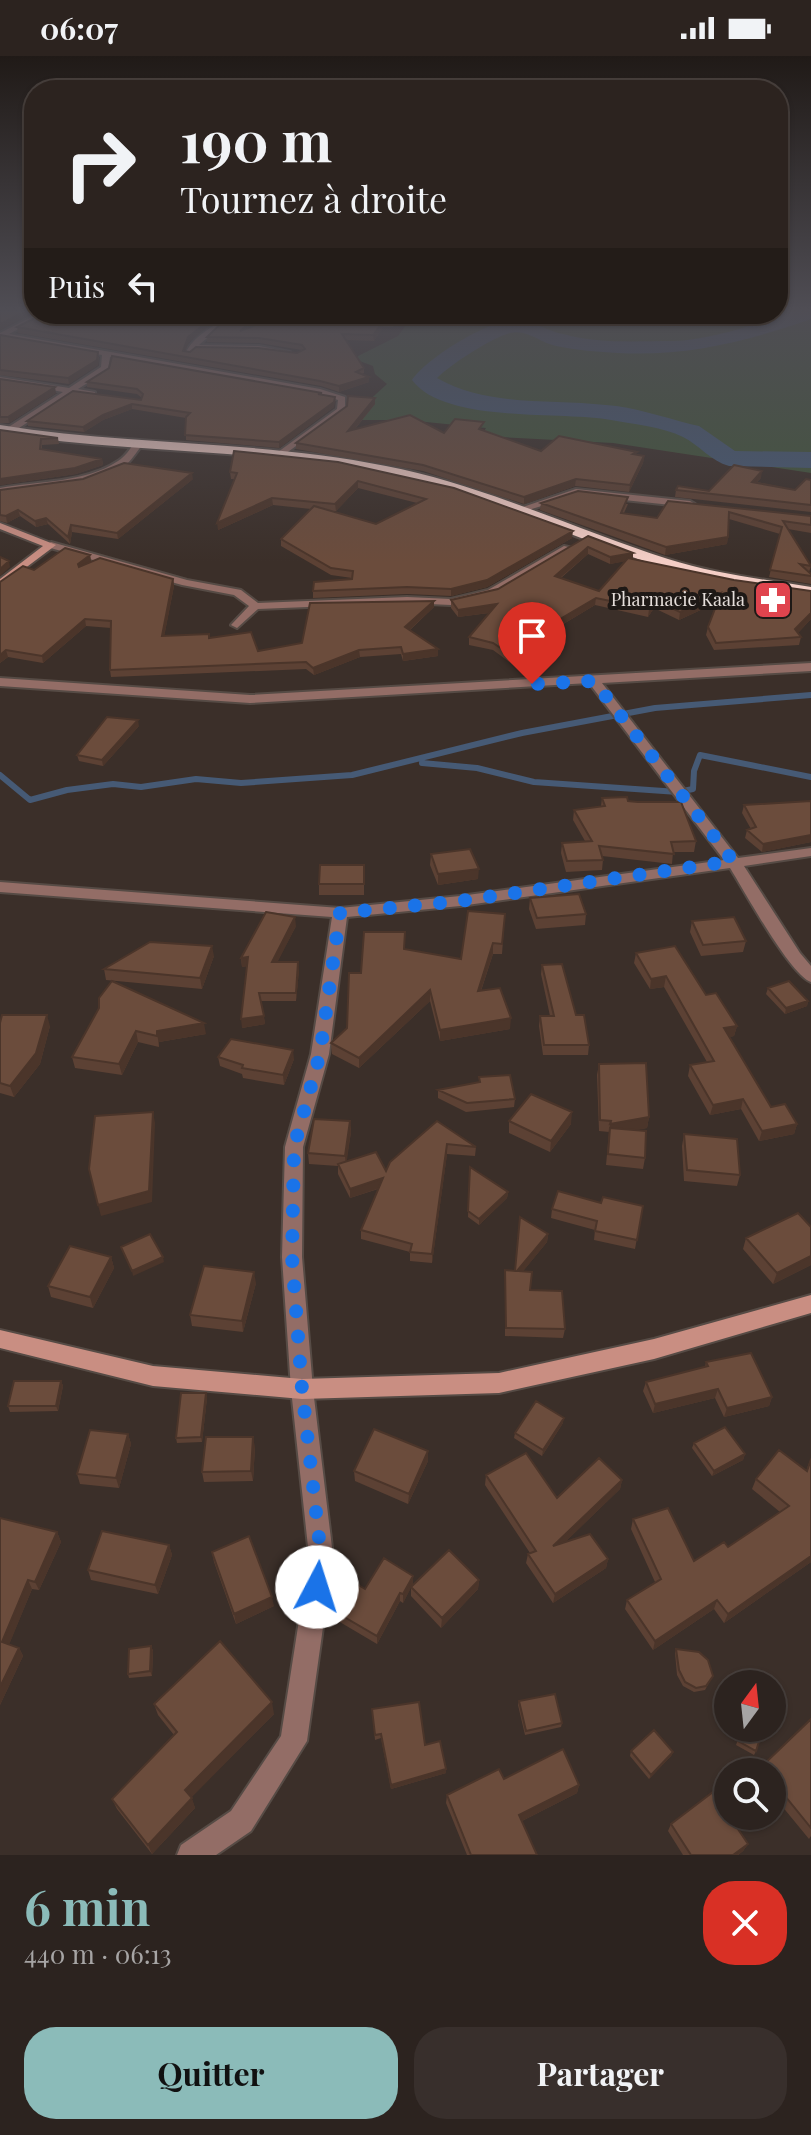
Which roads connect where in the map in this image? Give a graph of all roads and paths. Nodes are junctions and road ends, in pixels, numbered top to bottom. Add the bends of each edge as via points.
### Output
1 (67, 394) edge
2 (91, 394) edge
3 (328, 394) edge
4 (98, 395) edge
5 (5, 430) edge
6 (138, 444) junction
7 (281, 454) junction
8 (0, 491) edge
9 (702, 506) edge
10 (522, 509) junction
11 (0, 526) edge
12 (591, 535) junction
13 (51, 545) junction
14 (0, 584) edge
15 (811, 592) edge
16 (255, 606) junction
17 (237, 625) dead end
18 (811, 667) edge
19 (594, 681) junction
20 (0, 682) edge
21 (811, 852) edge
22 (733, 861) junction
23 (0, 887) edge
24 (340, 913) junction
25 (811, 976) edge
26 (811, 1304) edge
27 (0, 1339) edge
28 (302, 1389) junction
29 (191, 1855) edge

1 - 5 street
2 - 4 street
3 - 7 street via 342,399 341,410
5 - 6 highway
6 - 7 highway
6 - 8 street via 125,461 111,468
7 - 10 highway via 399,473
9 - 10 street via 576,492
10 - 12 highway
11 - 13 street
12 - 15 highway via 664,563
12 - 16 street via 492,592 451,602
13 - 14 street
13 - 16 street via 237,592
16 - 17 street
18 - 19 street
19 - 20 street via 250,699
19 - 22 street
21 - 22 street
22 - 24 street
22 - 25 street
23 - 24 street
24 - 28 street via 320,1054 294,1147 292,1257
26 - 28 street via 654,1349 499,1383
27 - 28 street via 153,1376
28 - 29 street via 321,1556 294,1741 241,1821

